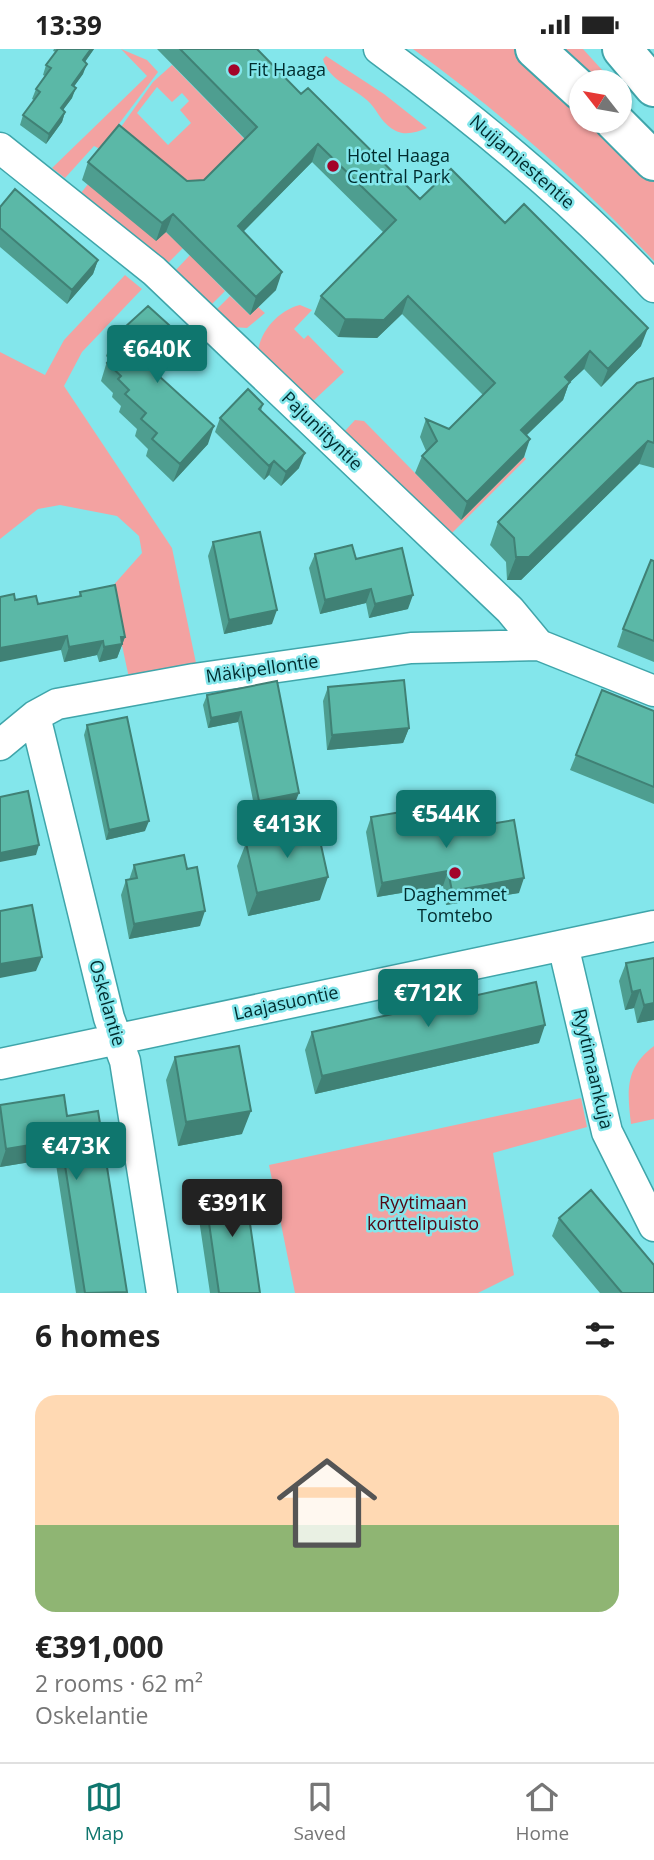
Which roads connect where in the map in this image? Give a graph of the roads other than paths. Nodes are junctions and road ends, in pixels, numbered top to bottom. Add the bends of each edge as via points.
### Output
1 (379, 49) edge
2 (535, 49) edge
3 (622, 49) edge
4 (569, 80) edge
5 (654, 87) edge
6 (626, 133) edge
7 (0, 148) edge
8 (654, 161) edge
9 (654, 288) edge
10 (539, 645) junction
11 (654, 691) edge
12 (35, 716) junction
13 (0, 745) edge
14 (654, 926) edge
15 (564, 945) junction
16 (115, 1038) junction
17 (0, 1064) edge
18 (654, 1226) edge
19 (162, 1293) edge

1 - 9 street, Nuijamiestentie via 523,161
2 - 4 highway
3 - 5 highway
6 - 8 highway
7 - 10 street, Pajuniityntie via 154,271 510,610
10 - 11 street, Pajuniityntie
10 - 12 street, Mäkipellontie via 411,649 194,678 57,704
12 - 13 street, Mäkipellontie
12 - 16 street, Oskelantie
14 - 15 street, Laajasuontie
15 - 16 street, Laajasuontie
15 - 18 street, Ryytimaankuja via 607,1132
16 - 17 street, Laajasuontie
16 - 19 street, Oskelantie via 124,1061

